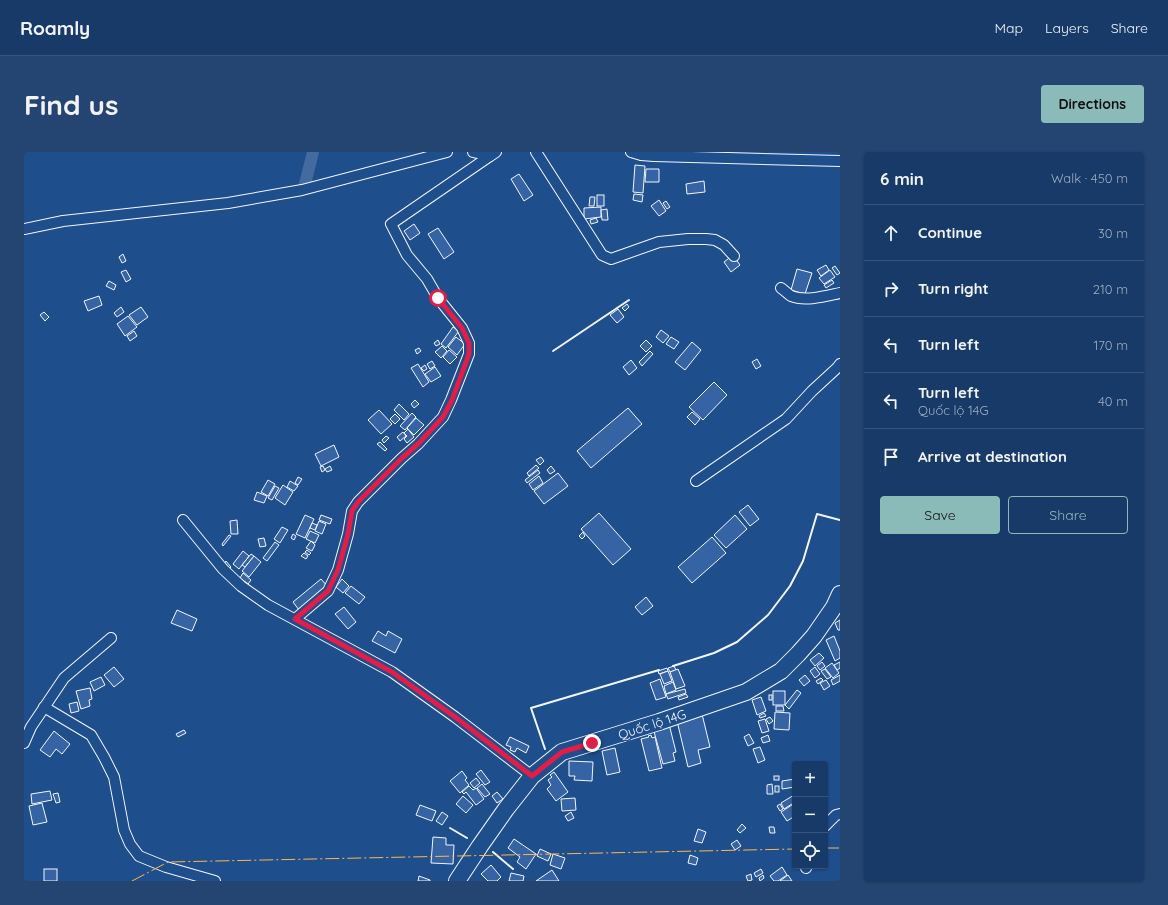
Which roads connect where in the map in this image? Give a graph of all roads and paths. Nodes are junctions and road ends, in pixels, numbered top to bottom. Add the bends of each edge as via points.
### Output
1 (448, 152) edge
2 (473, 152) edge
3 (536, 152) edge
4 (631, 152) edge
5 (493, 154) edge
6 (840, 161) edge
7 (24, 229) edge
8 (734, 256) dead end
9 (781, 288) dead end
10 (840, 293) edge
11 (840, 364) edge
12 (696, 481) dead end
13 (183, 520) dead end
14 (838, 604) edge
15 (295, 619) junction
16 (111, 638) dead end
17 (44, 706) junction
18 (24, 743) edge
19 (532, 776) junction
20 (840, 814) edge
21 (828, 823) edge
22 (215, 881) edge
23 (457, 881) edge

1 - 7 street via 302,190 228,203 63,220
2 - 5 street
3 - 8 street via 602,255 611,259 659,242 706,239 724,245
4 - 6 street via 654,156
5 - 15 street via 391,224 407,255 462,328 469,343 469,354 443,417 358,502 352,511 338,570 328,591
9 - 10 street via 790,295 800,298
11 - 12 street via 786,419
13 - 15 street via 223,569 241,586 268,605
14 - 19 main road, Quốc lộ 14G via 814,636 781,671 746,692 562,752
15 - 19 street via 392,672
16 - 17 street via 64,678
17 - 18 street
17 - 22 street via 91,735 114,777 124,830 139,856 166,867
19 - 23 main road, Quốc lộ 14G via 506,808
20 - 21 street

